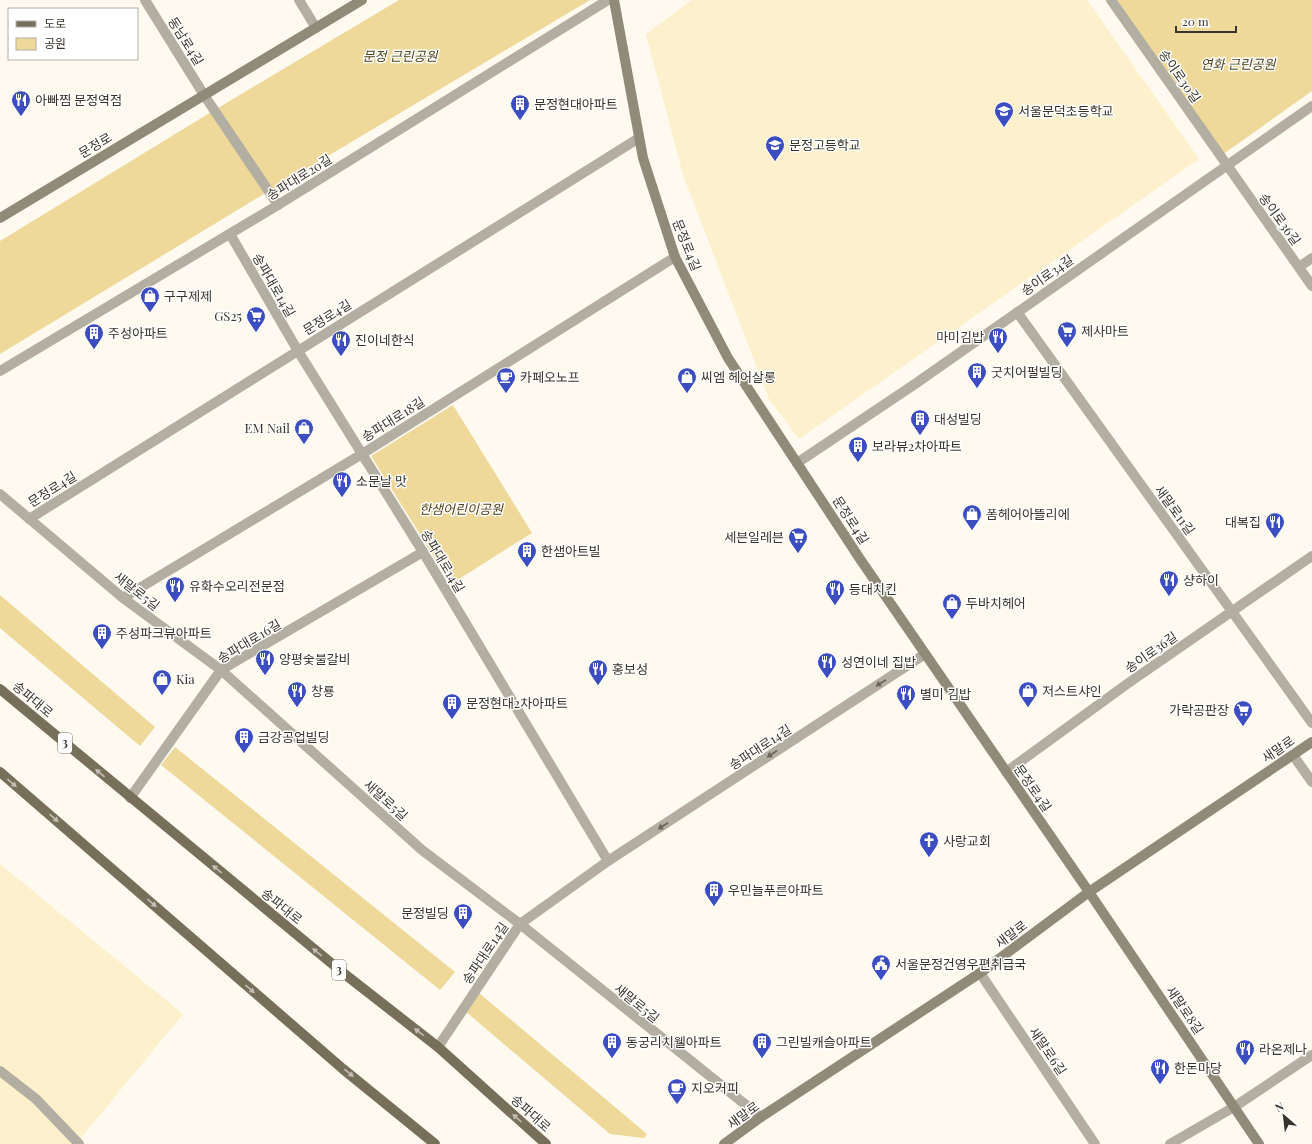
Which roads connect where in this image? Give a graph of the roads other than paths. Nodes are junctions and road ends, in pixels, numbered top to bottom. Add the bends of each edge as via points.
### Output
1 (145, 0) edge
2 (299, 0) edge
3 (362, 0) edge
4 (608, 0) edge
5 (614, 0) edge
6 (1111, 0) edge
7 (316, 28) junction
8 (204, 95) junction
9 (1312, 106) edge
10 (640, 138) junction
11 (1227, 167) junction
12 (278, 205) junction
13 (0, 218) edge
14 (230, 234) junction
15 (675, 257) junction
16 (1312, 258) edge
17 (1299, 267) junction
18 (1312, 286) edge
19 (1017, 312) junction
20 (298, 351) junction
21 (0, 371) edge
22 (362, 454) junction
23 (796, 463) junction
24 (0, 494) edge
25 (29, 519) junction
26 (423, 552) junction
27 (1312, 556) edge
28 (123, 598) junction
29 (1232, 612) junction
30 (925, 654) junction
31 (221, 670) junction
32 (0, 689) edge
33 (1312, 723) edge
34 (1312, 742) edge
35 (1293, 755) junction
36 (0, 772) edge
37 (1006, 772) junction
38 (1312, 782) edge
39 (130, 798) junction
40 (608, 861) junction
41 (1089, 892) junction
42 (520, 924) junction
43 (980, 973) junction
44 (438, 1047) junction
45 (1312, 1055) edge
46 (0, 1071) edge
47 (1234, 1107) junction
48 (761, 1117) junction
49 (79, 1144) edge
50 (435, 1144) edge
51 (546, 1144) edge
52 (724, 1144) edge
53 (1095, 1144) edge
54 (1170, 1144) edge
55 (1259, 1144) edge

1 - 8 street, 동남로4길
2 - 7 street
3 - 7 street, 문정로
4 - 12 street, 송파대로20길
5 - 10 street, 문정로4길
6 - 11 street, 송이로30길
7 - 8 street, 문정로
8 - 12 street
8 - 13 street, 문정로
9 - 11 street, 송이로34길
10 - 15 street, 문정로4길 via 643,158
10 - 20 street, 문정로4길
11 - 17 street, 송이로36길
11 - 19 street, 송이로34길
12 - 14 street, 송파대로20길
14 - 20 street, 송파대로14길
14 - 21 street, 송파대로20길
15 - 22 street, 송파대로18길
15 - 23 street, 문정로4길 via 728,358
16 - 17 street
17 - 18 street, 송이로36길
19 - 23 street, 송이로34길
19 - 29 street, 새말로11길
20 - 22 street, 송파대로14길
20 - 25 street, 문정로4길
22 - 26 street, 송파대로14길
22 - 28 street, 송파대로18길
23 - 30 street, 문정로4길
24 - 25 street, 새말로5길
25 - 28 street, 새말로5길
26 - 31 street, 송파대로16길
26 - 40 street, 송파대로14길
27 - 29 street, 송이로36길
28 - 31 street, 새말로5길
29 - 33 street, 새말로11길
29 - 37 street, 송이로36길
30 - 37 street, 문정로4길
30 -> 40 street, 송파대로14길
31 - 39 street, 송파대로16길
31 - 42 street, 새말로5길 via 422,850
39 -> 32 main road, 송파대로 / 3
34 - 35 street, 새말로
35 - 38 street
35 - 41 street, 새말로
36 -> 50 main road via 343,1069
37 - 41 street, 문정로4길
44 -> 39 main road, 송파대로 / 3 via 342,972
40 - 42 street, 송파대로14길
41 - 43 street, 새말로
41 - 47 street, 새말로8길
42 - 44 street, 송파대로14길
42 - 48 street, 새말로5길
43 - 48 street, 새말로
43 - 53 street, 새말로6길
51 -> 44 main road, 송파대로 / 3
45 - 47 street
46 - 49 street via 36,1099
47 - 54 street
47 - 55 street, 새말로8길
48 - 52 street, 새말로

